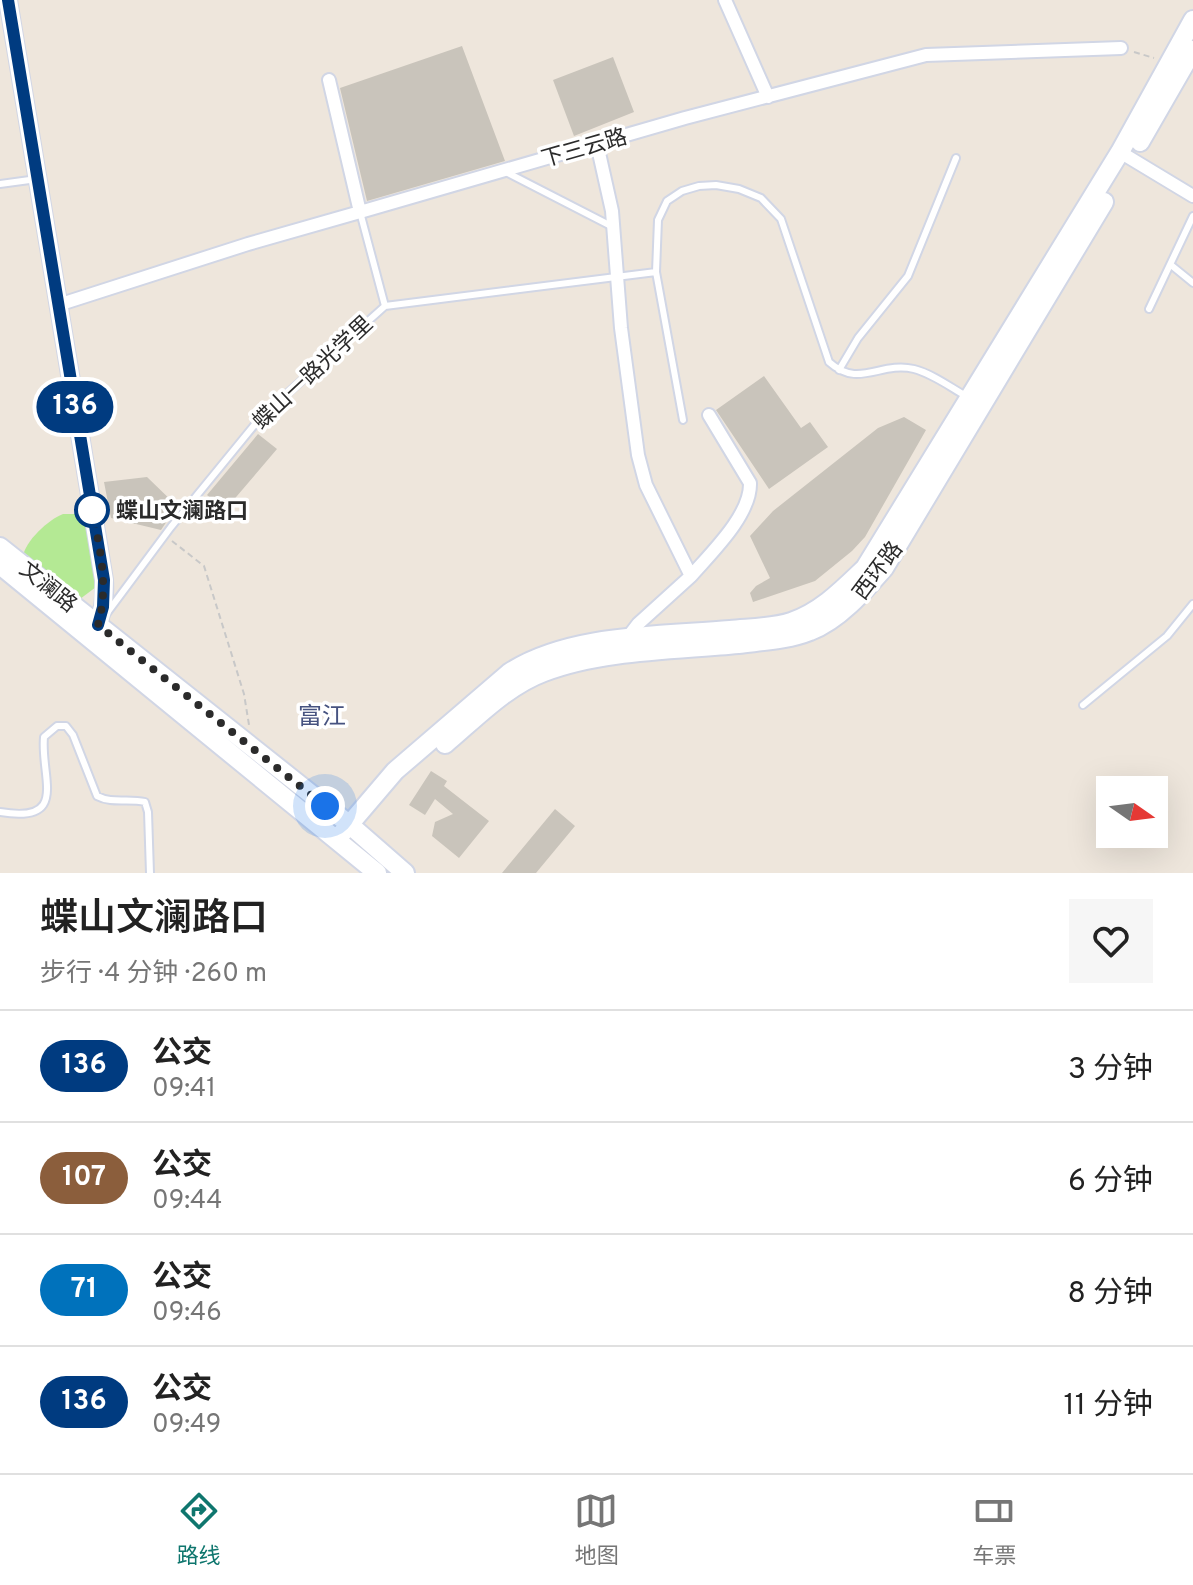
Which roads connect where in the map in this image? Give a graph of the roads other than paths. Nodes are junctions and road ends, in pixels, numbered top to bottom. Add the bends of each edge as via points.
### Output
1 (8, 0) edge
2 (725, 0) edge
3 (1190, 26) edge
4 (1121, 48) road end
5 (1193, 50) edge
6 (1182, 69) edge
7 (329, 80) dead end
8 (768, 97) junction
9 (597, 144) junction
10 (1125, 155) junction
11 (956, 158) dead end
12 (503, 171) junction
13 (37, 179) junction
14 (0, 184) edge
15 (1193, 196) edge
16 (360, 212) junction
17 (1193, 216) edge
18 (613, 227) junction
19 (1171, 265) junction
20 (656, 272) junction
21 (617, 277) junction
22 (1193, 283) edge
23 (58, 305) junction
24 (385, 306) junction
25 (1149, 309) dead end
26 (839, 370) junction
27 (969, 398) junction
28 (709, 415) dead end
29 (683, 420) dead end
30 (0, 547) edge
31 (0, 565) edge
32 (691, 576) junction
33 (1193, 604) edge
34 (93, 631) junction
35 (624, 648) junction
36 (1083, 705) dead end
37 (0, 812) edge
38 (348, 836) junction
39 (150, 873) edge
40 (377, 873) edge
41 (405, 873) edge

1 - 13 street
2 - 8 street
3 - 6 main road
4 - 8 street, 下三云路 via 926,55
5 - 6 main road, 西环路
6 - 10 main road, 西环路
7 - 16 street
8 - 9 street, 下三云路
9 - 12 street, 下三云路
9 - 18 street
10 - 15 street
10 - 27 main road, 西环路
10 - 35 main road, 西环路 via 884,568 854,602 811,631 765,641
11 - 26 lane via 908,276 847,352
12 - 16 street, 下三云路
12 - 18 lane
13 - 14 lane
13 - 23 street
16 - 23 street, 下三云路
16 - 24 lane
17 - 19 lane
18 - 21 street
19 - 22 lane
19 - 25 lane
20 - 21 lane, 蝶山一路光学里
20 - 26 lane via 658,220 667,201 707,185 761,198 781,219 829,362
20 - 29 lane
21 - 24 lane, 蝶山一路光学里
21 - 32 street via 638,455 646,485
23 - 34 street via 104,580 103,607
24 - 34 lane, 蝶山一路光学里 via 261,417
26 - 27 lane via 863,375 897,367 916,369
27 - 35 main road, 西环路 via 865,568 832,600 792,621
28 - 32 street via 750,483 750,492 740,515
30 - 34 main road, 文澜路
31 - 34 main road, 文澜路
32 - 35 street via 638,624
33 - 36 lane via 1167,636
34 - 38 main road
34 - 38 main road via 253,748
35 - 38 main road, 西环路 via 526,680 406,776
37 - 39 lane via 31,812 45,804 49,793 44,737 57,726 66,726 97,796 108,802 145,802
38 - 40 main road
38 - 41 main road

